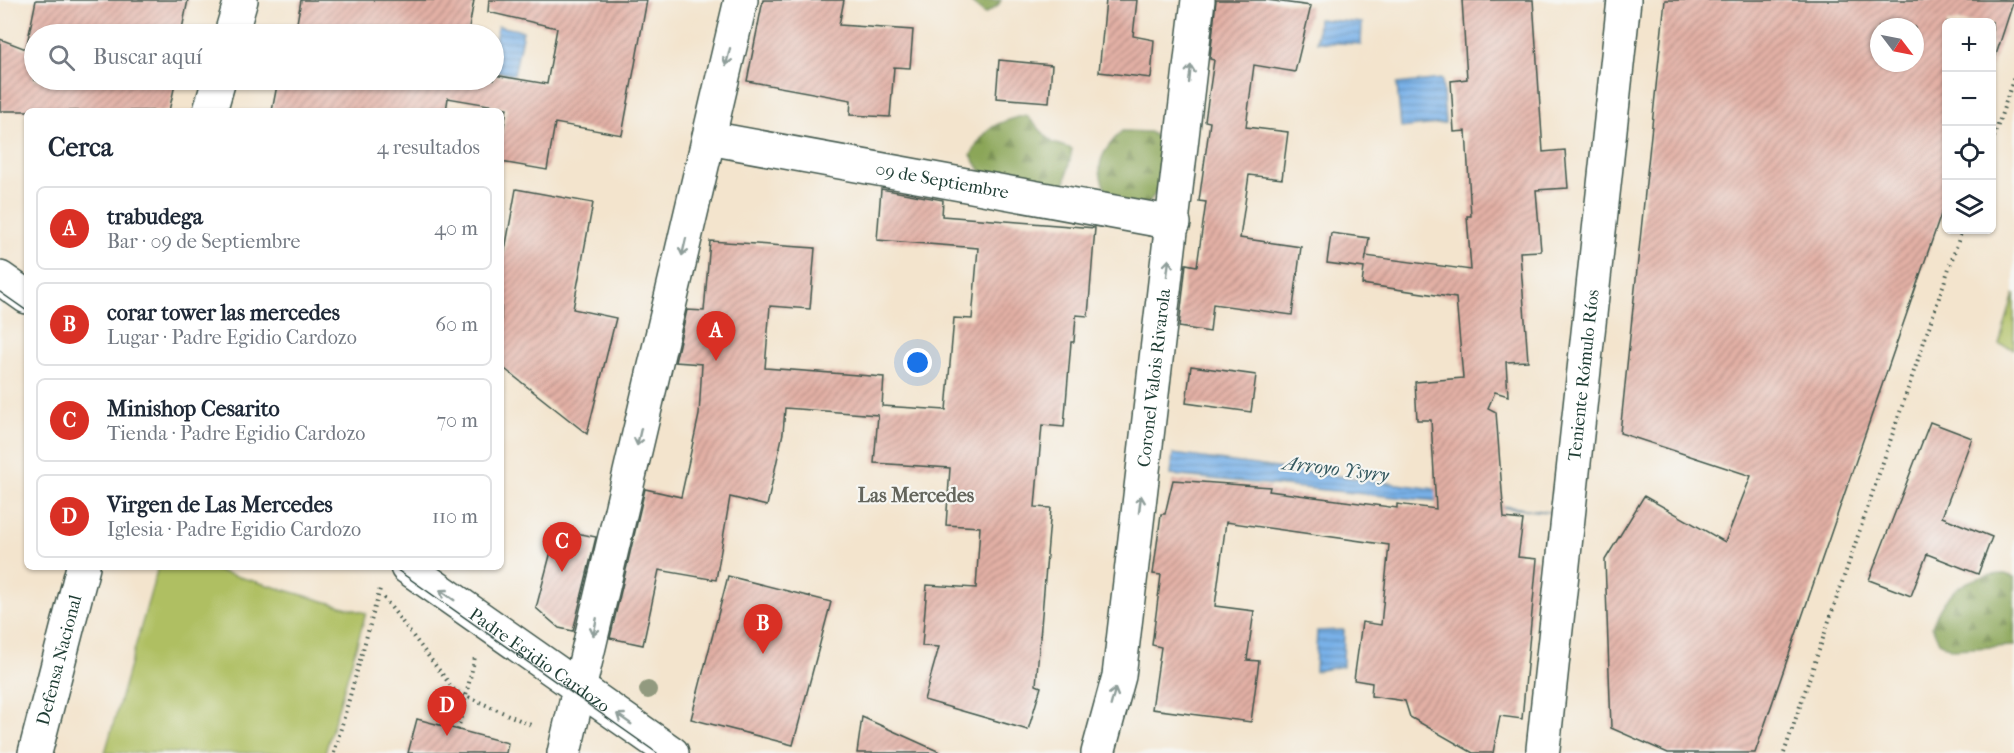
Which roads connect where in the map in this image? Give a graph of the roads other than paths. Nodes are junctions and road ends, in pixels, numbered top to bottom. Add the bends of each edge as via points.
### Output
1 (241, 0) edge
2 (741, 0) edge
3 (1198, 0) edge
4 (1624, 0) edge
5 (234, 24) edge
6 (216, 90) edge
7 (211, 108) edge
8 (709, 138) junction
9 (1174, 223) junction
10 (0, 278) edge
11 (24, 295) edge
12 (82, 570) edge
13 (411, 570) edge
14 (581, 688) junction
15 (1543, 749) dead end
16 (35, 753) edge
17 (564, 753) edge
18 (672, 753) edge
19 (1098, 753) edge

1 - 5 street
2 -> 8 street
9 -> 3 street, Coronel Valois Rivarola
4 - 15 street, Teniente Rómulo Ríos
6 - 7 street
8 - 9 street, 09 de Septiembre
8 -> 14 street
19 -> 9 street, Coronel Valois Rivarola via 1119,676
10 - 11 street
12 - 16 street, Defensa Nacional
14 -> 13 street, Padre Egidio Cardozo
14 - 17 street
18 -> 14 street, Padre Egidio Cardozo

